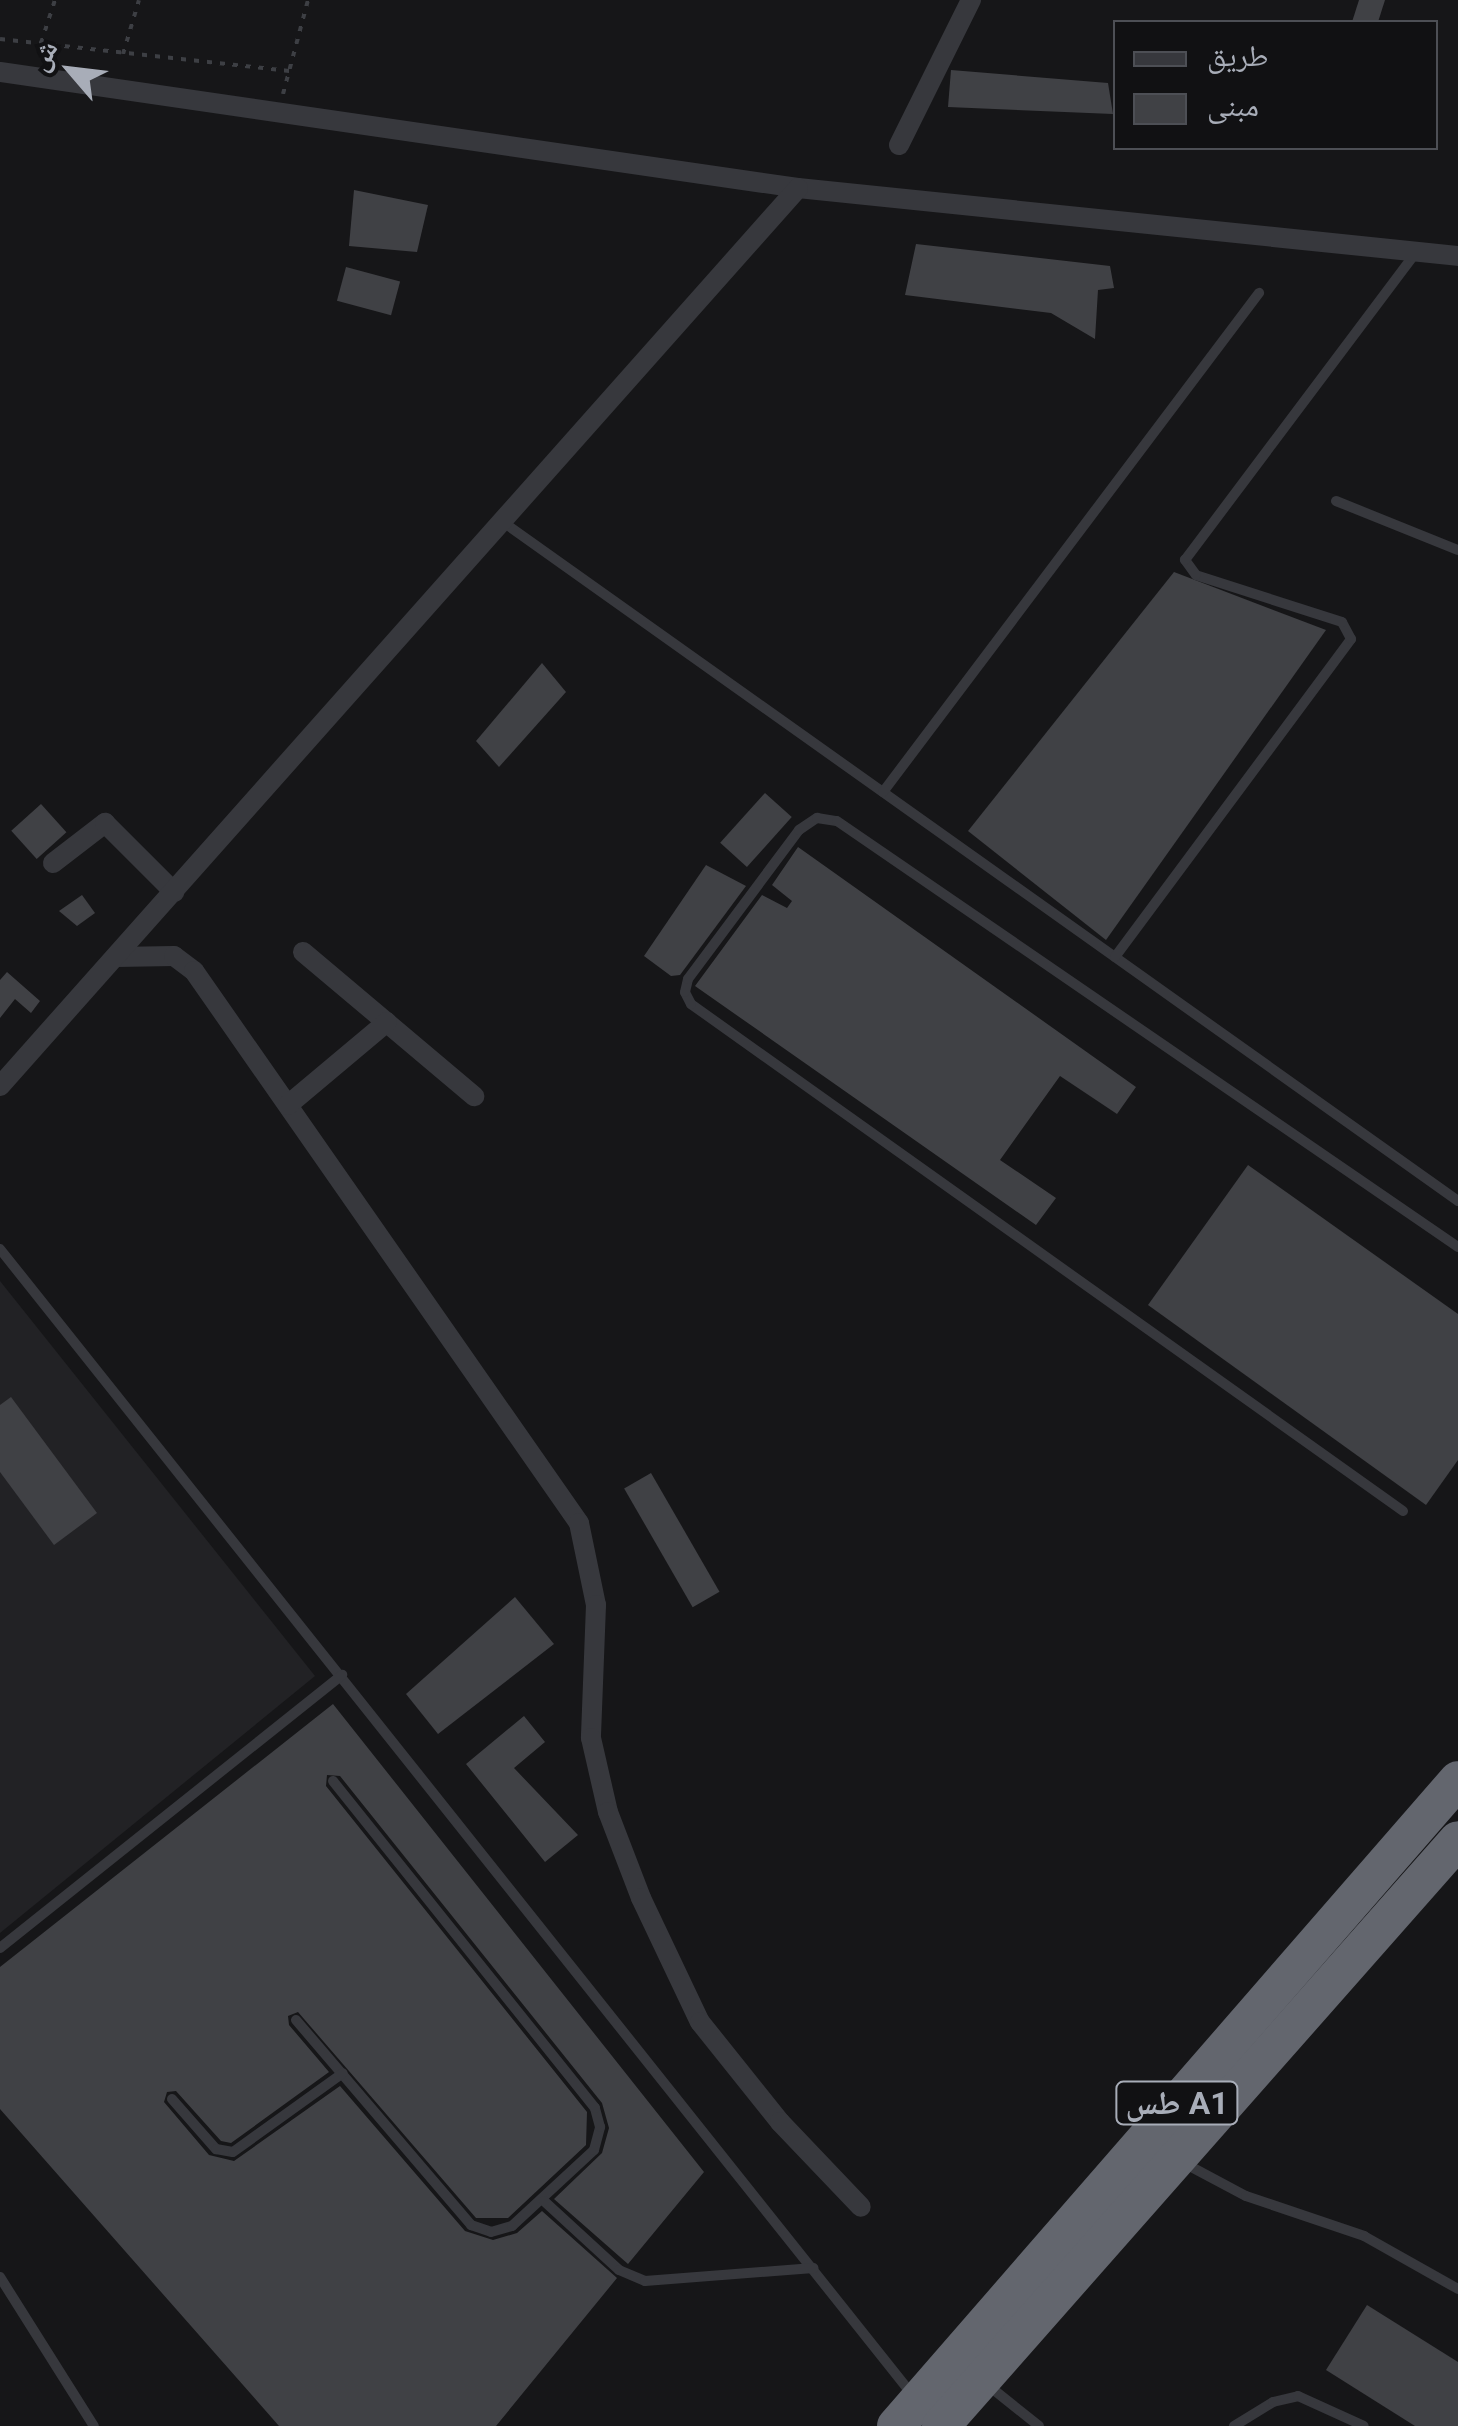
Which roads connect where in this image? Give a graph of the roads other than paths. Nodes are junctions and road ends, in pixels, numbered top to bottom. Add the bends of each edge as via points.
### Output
1 (971, 0) edge
2 (0, 72) edge
3 (899, 144) dead end
4 (798, 188) junction
5 (1417, 252) junction
6 (1458, 256) edge
7 (1259, 293) dead end
8 (1336, 501) dead end
9 (503, 522) junction
10 (1458, 550) edge
11 (883, 792) junction
12 (54, 863) dead end
13 (174, 892) junction
14 (303, 952) dead end
15 (116, 957) junction
16 (1115, 957) junction
17 (387, 1022) junction
18 (0, 1086) edge
19 (474, 1096) dead end
20 (288, 1105) junction
21 (1458, 1201) edge
22 (1458, 1247) edge
23 (0, 1250) edge
24 (1403, 1511) dead end
25 (342, 1675) junction
26 (1458, 1780) edge
27 (333, 1781) dead end
28 (1458, 1840) edge
29 (0, 1948) edge
30 (296, 2020) dead end
31 (343, 2074) junction
32 (172, 2099) dead end
33 (1177, 2159) junction
34 (544, 2200) junction
35 (861, 2207) dead end
36 (813, 2268) junction
37 (0, 2277) edge
38 (1458, 2289) edge
39 (969, 2368) junction
40 (918, 2418) edge
41 (94, 2426) edge
42 (1038, 2426) edge
43 (1234, 2426) edge
44 (1364, 2426) edge

1 - 3 street
2 - 4 street
4 - 5 street
4 - 9 street
5 - 6 street
5 - 16 lane via 1186,556 1191,573 1342,622 1351,639
7 - 11 lane
8 - 10 lane
9 - 11 lane
9 - 13 street
11 - 16 lane
12 - 13 street via 105,822
13 - 15 street
14 - 17 street
15 - 18 street
15 - 20 street via 185,962
16 - 21 lane
17 - 19 street
17 - 20 street
20 - 35 street via 580,1523 596,1605 591,1738 608,1812 641,1898 674,1974 716,2045
22 - 24 lane via 837,821 817,818 798,830 688,979 691,1004
23 - 25 lane
25 - 29 lane
25 - 36 lane
26 - 39 highway, طس A1
27 - 34 lane via 596,2108 594,2150
28 - 33 highway, طس A1
30 - 31 lane
31 - 32 lane via 233,2152 216,2149
31 - 34 lane via 472,2224 491,2232
33 - 38 lane via 1246,2196 1316,2214 1364,2236
33 - 39 highway, طس A1
34 - 36 lane via 618,2270 644,2281
36 - 40 lane
37 - 41 lane
39 - 40 highway, طس A1
39 - 42 lane
43 - 44 lane via 1273,2402 1298,2396

